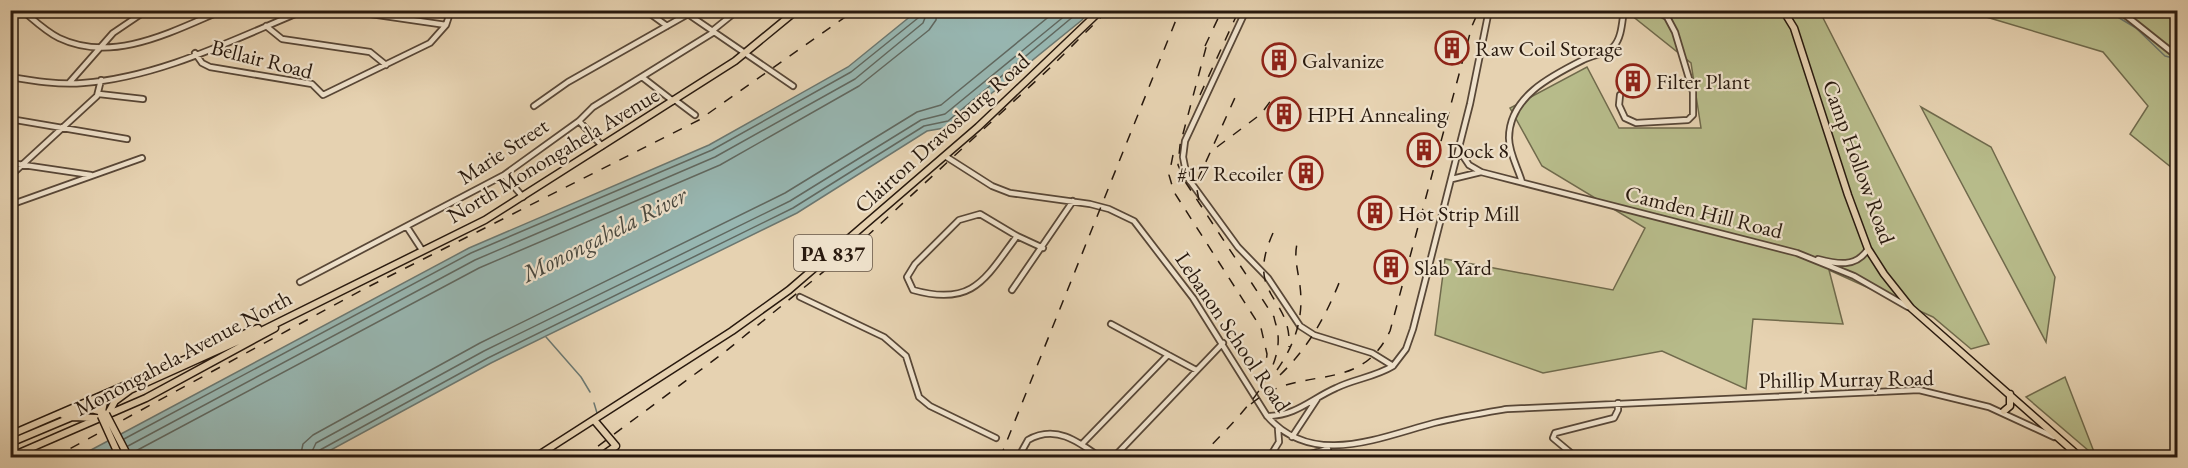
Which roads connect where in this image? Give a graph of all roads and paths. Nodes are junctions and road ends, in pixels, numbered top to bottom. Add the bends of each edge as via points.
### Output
1 (22, 10) edge
2 (147, 10) edge
3 (223, 10) edge
4 (305, 10) edge
5 (343, 10) edge
6 (452, 10) edge
7 (645, 10) edge
8 (682, 10) edge
9 (738, 10) edge
10 (796, 10) edge
11 (1101, 10) edge
12 (1246, 10) edge
13 (1489, 10) edge
14 (1623, 10) edge
15 (1654, 10) edge
16 (1783, 10) edge
17 (2119, 10) edge
18 (688, 14) junction
19 (446, 25) junction
20 (266, 26) junction
21 (667, 26) junction
22 (713, 32) junction
23 (97, 47) junction
24 (195, 53) junction
25 (746, 53) junction
26 (2178, 57) edge
27 (386, 65) junction
28 (10, 77) edge
29 (642, 77) junction
30 (16, 78) junction
31 (101, 80) junction
32 (10, 82) edge
33 (69, 83) junction
34 (793, 86) dead end
35 (99, 94) junction
36 (1620, 95) dead end
37 (143, 99) dead end
38 (674, 100) junction
39 (534, 106) dead end
40 (695, 115) dead end
41 (10, 119) edge
42 (579, 121) junction
43 (63, 127) junction
44 (127, 139) dead end
45 (602, 146) junction
46 (1459, 150) junction
47 (945, 156) junction
48 (142, 158) dead end
49 (10, 163) edge
50 (24, 165) junction
51 (1480, 172) junction
52 (504, 174) junction
53 (10, 176) edge
54 (94, 176) junction
55 (1452, 179) junction
56 (1522, 182) junction
57 (523, 197) junction
58 (1074, 201) junction
59 (10, 205) edge
60 (407, 227) junction
61 (1017, 236) junction
62 (1043, 248) junction
63 (1868, 249) junction
64 (422, 250) junction
65 (1797, 253) junction
66 (300, 282) dead end
67 (1012, 290) dead end
68 (800, 297) dead end
69 (308, 307) junction
70 (1911, 308) junction
71 (1111, 324) dead end
72 (251, 331) junction
73 (1222, 343) junction
74 (1168, 355) junction
75 (1393, 366) junction
76 (1196, 370) junction
77 (2010, 394) junction
78 (1319, 397) junction
79 (1618, 403) junction
80 (2004, 411) junction
81 (104, 416) junction
82 (1267, 416) junction
83 (594, 420) junction
84 (1278, 429) junction
85 (10, 436) edge
86 (1292, 437) junction
87 (996, 438) dead end
88 (2064, 442) junction
89 (10, 443) edge
90 (1082, 444) junction
91 (1333, 447) junction
92 (10, 457) edge
93 (120, 458) edge
94 (129, 458) edge
95 (534, 458) edge
96 (599, 458) edge
97 (1018, 458) edge
98 (1101, 458) edge
99 (1113, 458) edge
100 (1269, 458) edge
101 (1296, 458) edge
102 (1577, 458) edge
103 (2081, 458) edge

1 - 23 street via 60,39
2 - 23 street
3 - 23 street via 132,44
4 - 20 street
5 - 19 street
6 - 19 street
7 - 21 street
8 - 18 street
9 - 22 street, Marie Street
10 - 25 main road, North Monongahela Avenue
11 - 47 main road, Clairton Dravosburg Road / PA 837
12 - 75 street via 1185,141 1187,177 1305,331 1372,353
13 - 46 street
14 - 56 street via 1612,48 1554,75 1518,106 1508,136
15 - 36 street via 1667,17 1675,32 1693,92 1693,115 1688,120 1636,123 1625,118 1619,105
16 - 63 main road, Camp Hollow Road via 1794,28
17 - 26 street
18 - 21 street
18 - 22 street
19 - 27 street via 430,43
20 - 24 street
20 - 27 street via 282,39 370,52
21 - 39 street via 576,77
22 - 25 street
22 - 29 street, Marie Street
23 - 33 street
24 - 27 street, Bellair Road via 210,68 312,84 323,95
24 - 31 street
25 - 34 street
25 - 38 main road, North Monongahela Avenue
28 - 30 street
29 - 38 street
29 - 42 street, Marie Street via 593,107
30 - 32 street
30 - 33 street
31 - 33 street
31 - 35 street
35 - 37 street
35 - 43 street
38 - 40 street
38 - 45 main road, North Monongahela Avenue
41 - 43 street
42 - 45 street
42 - 52 street, Marie Street
43 - 44 street
43 - 50 street
45 - 57 main road, North Monongahela Avenue
46 - 51 street via 1469,165
46 - 55 street
47 - 58 street, Lebanon School Road via 1010,193
47 - 83 main road, Clairton Dravosburg Road / PA 837 via 765,309
48 - 54 street
49 - 50 street
50 - 53 street
50 - 54 street
51 - 55 street
51 - 56 street, Camden Hill Road
52 - 57 street
52 - 60 street, Marie Street
54 - 59 street
55 - 75 street via 1409,343 1403,357
56 - 65 street, Camden Hill Road
57 - 64 main road, North Monongahela Avenue
58 - 62 street
58 - 73 street, Lebanon School Road via 1109,209 1134,221
60 - 64 street
60 - 66 street, Marie Street
61 - 61 street via 980,214 959,220 915,264 907,277 909,285 930,297 968,293
61 - 62 street
62 - 67 street
63 - 65 street via 1860,260 1850,264
63 - 70 main road, Camp Hollow Road
64 - 69 main road, North Monongahela Avenue
65 - 70 street, Camden Hill Road via 1854,276
68 - 87 street via 884,337 906,356 919,397
69 - 72 main road, Monongahela Avenue North
69 - 81 main road via 130,390
69 - 92 main road, Monongahela Avenue North via 144,400
70 - 77 main road, Camp Hollow Road
71 - 74 street
72 - 81 main road via 119,390 111,396
72 - 85 main road, Monongahela Avenue North
73 - 76 street
73 - 82 street, Lebanon School Road
74 - 76 street
74 - 90 street
75 - 78 street
76 - 99 street
77 - 80 main road via 2010,406
77 - 88 main road, Camp Hollow Road
78 - 82 street via 1287,416
78 - 86 street
79 - 80 street, Phillip Murray Road via 1919,390
79 - 91 street, Lebanon School Road via 1476,413
79 - 102 street via 1614,418 1555,433 1553,438
80 - 88 street, Phillip Murray Road
81 - 85 main road via 78,410
81 - 89 main road via 72,417
81 - 93 main road, bridge
81 - 94 main road, bridge
82 - 84 street, Lebanon School Road
83 - 95 main road, Clairton Dravosburg Road / PA 837
83 - 96 main road via 616,446
84 - 86 street, Lebanon School Road
84 - 100 street via 1279,442
86 - 91 street, Lebanon School Road via 1308,444
88 - 103 main road, Camp Hollow Road
90 - 97 street via 1052,432 1030,438
90 - 98 street
91 - 101 street

